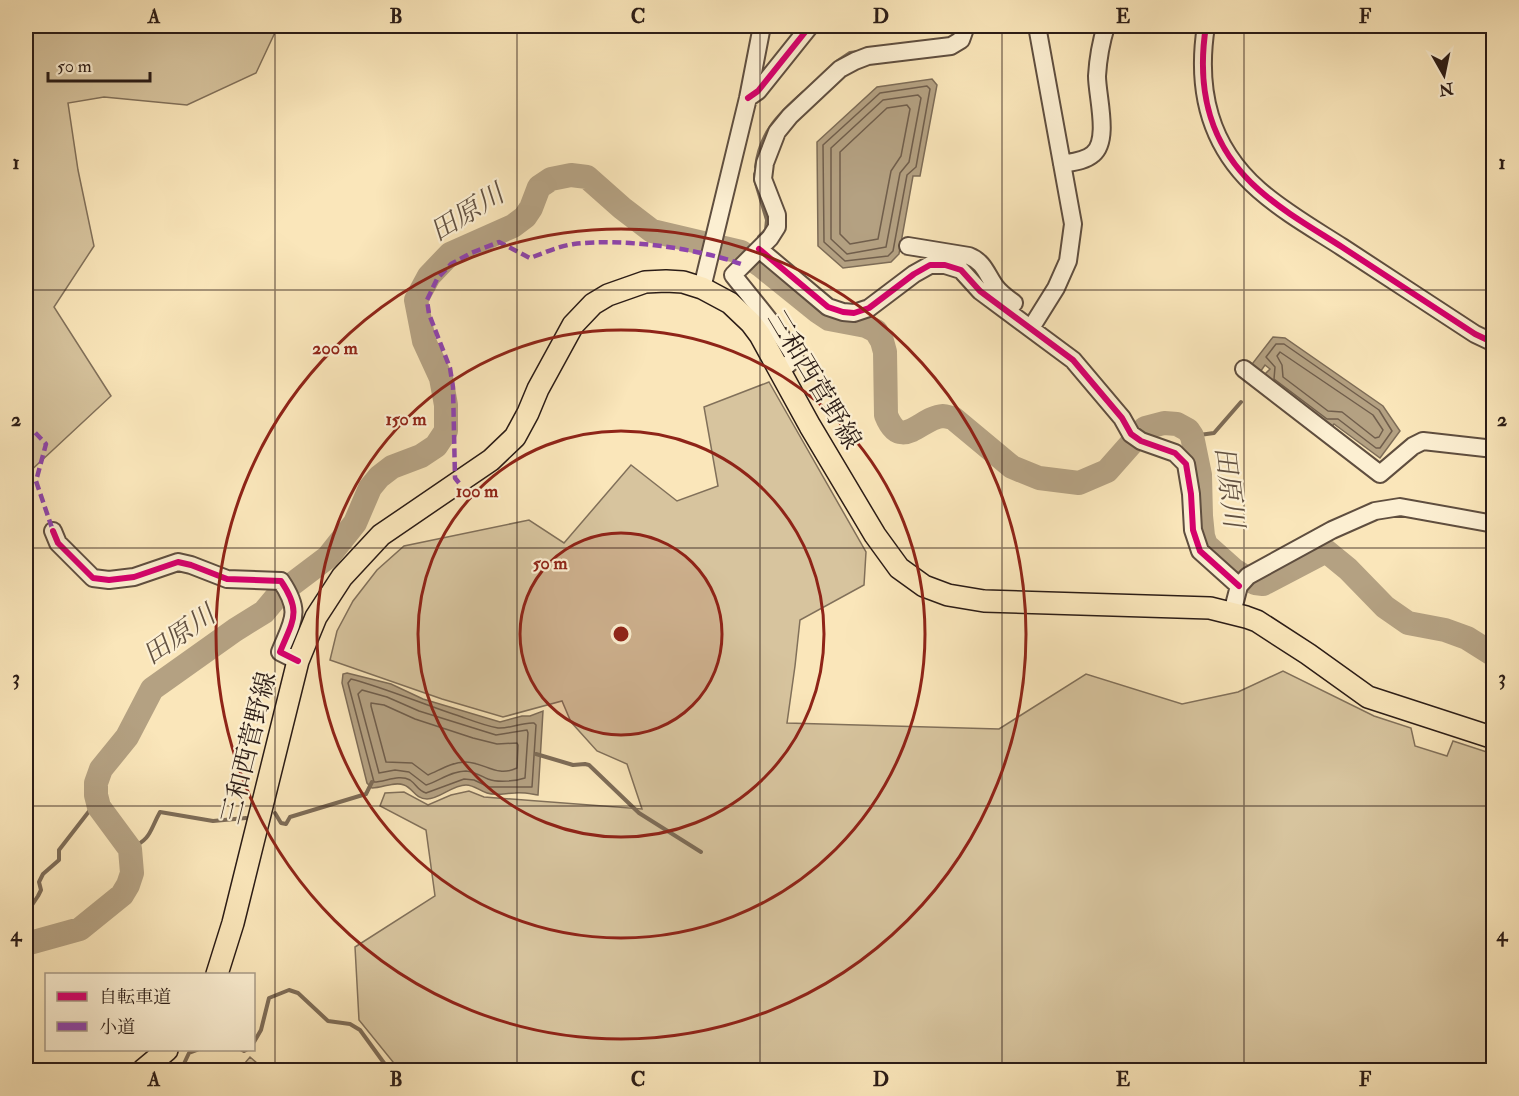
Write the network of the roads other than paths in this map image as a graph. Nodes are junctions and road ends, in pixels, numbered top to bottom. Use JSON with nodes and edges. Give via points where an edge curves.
{"nodes":[{"id":1,"x":762,"y":26,"type":"edge"},
{"id":2,"x":810,"y":26,"type":"edge"},
{"id":3,"x":966,"y":26,"type":"edge"},
{"id":4,"x":1037,"y":26,"type":"edge"},
{"id":5,"x":1106,"y":26,"type":"edge"},
{"id":6,"x":1206,"y":26,"type":"edge"},
{"id":7,"x":748,"y":98,"type":"junction"},
{"id":8,"x":1062,"y":164,"type":"junction"},
{"id":9,"x":908,"y":246,"type":"dead end"},
{"id":10,"x":754,"y":254,"type":"junction"},
{"id":11,"x":702,"y":288,"type":"junction"},
{"id":12,"x":1034,"y":323,"type":"junction"},
{"id":13,"x":1494,"y":343,"type":"edge"},
{"id":14,"x":1244,"y":369,"type":"dead end"},
{"id":15,"x":781,"y":371,"type":"junction"},
{"id":16,"x":1494,"y":449,"type":"edge"},
{"id":17,"x":1494,"y":524,"type":"edge"},
{"id":18,"x":54,"y":531,"type":"dead end"},
{"id":19,"x":1243,"y":581,"type":"junction"},
{"id":20,"x":1232,"y":613,"type":"junction"},
{"id":21,"x":298,"y":661,"type":"junction"},
{"id":22,"x":1494,"y":738,"type":"edge"},
{"id":23,"x":218,"y":973,"type":"edge"},
{"id":24,"x":166,"y":1051,"type":"edge"},
{"id":25,"x":143,"y":1071,"type":"edge"}],
"edges":[{"from":1,"to":7,"type":"street"},
{"from":2,"to":7,"type":"street","via":[[758,91]]},
{"from":3,"to":10,"type":"street","via":[[961,40],[951,46],[868,56],[840,69],[790,116],[777,132],[763,179],[777,215],[777,227]]},
{"from":4,"to":8,"type":"street"},
{"from":5,"to":8,"type":"street","via":[[1098,59],[1100,143],[1095,153],[1085,159]]},
{"from":6,"to":13,"type":"street","via":[[1202,64],[1206,105],[1219,141],[1244,176],[1277,205]]},
{"from":7,"to":11,"type":"street"},
{"from":8,"to":12,"type":"street","via":[[1073,224],[1068,261]]},
{"from":9,"to":12,"type":"street","via":[[978,259],[1001,294]]},
{"from":10,"to":12,"type":"street","via":[[828,307],[854,313],[869,308],[914,274],[930,266],[945,265],[961,270],[980,291]]},
{"from":10,"to":15,"type":"street","via":[[733,276],[769,318],[795,358]]},
{"from":11,"to":15,"type":"main road","name":"三和西菅野線","via":[[730,303],[751,323]]},
{"from":11,"to":21,"type":"main road","name":"三和西菅野線","via":[[683,282],[645,282],[593,304],[573,325],[515,437],[491,460],[381,535],[361,555],[316,617]]},
{"from":12,"to":19,"type":"street","via":[[1078,366],[1136,437],[1175,453],[1186,464],[1196,544]]},
{"from":14,"to":16,"type":"street","via":[[1380,474],[1423,441]]},
{"from":15,"to":20,"type":"main road","name":"三和西菅野線","via":[[875,535],[899,568],[924,586],[984,601],[1210,608]]},
{"from":17,"to":19,"type":"street","via":[[1400,507],[1376,511],[1332,530]]},
{"from":18,"to":21,"type":"street","via":[[58,543],[93,578],[134,577],[178,562],[227,579],[281,581],[291,596],[295,616],[280,652]]},
{"from":19,"to":20,"type":"street"},
{"from":20,"to":22,"type":"main road","name":"三和西菅野線","via":[[1257,621],[1368,697]]},
{"from":21,"to":23,"type":"main road","name":"三和西菅野線"},
{"from":24,"to":25,"type":"main road"}]}
